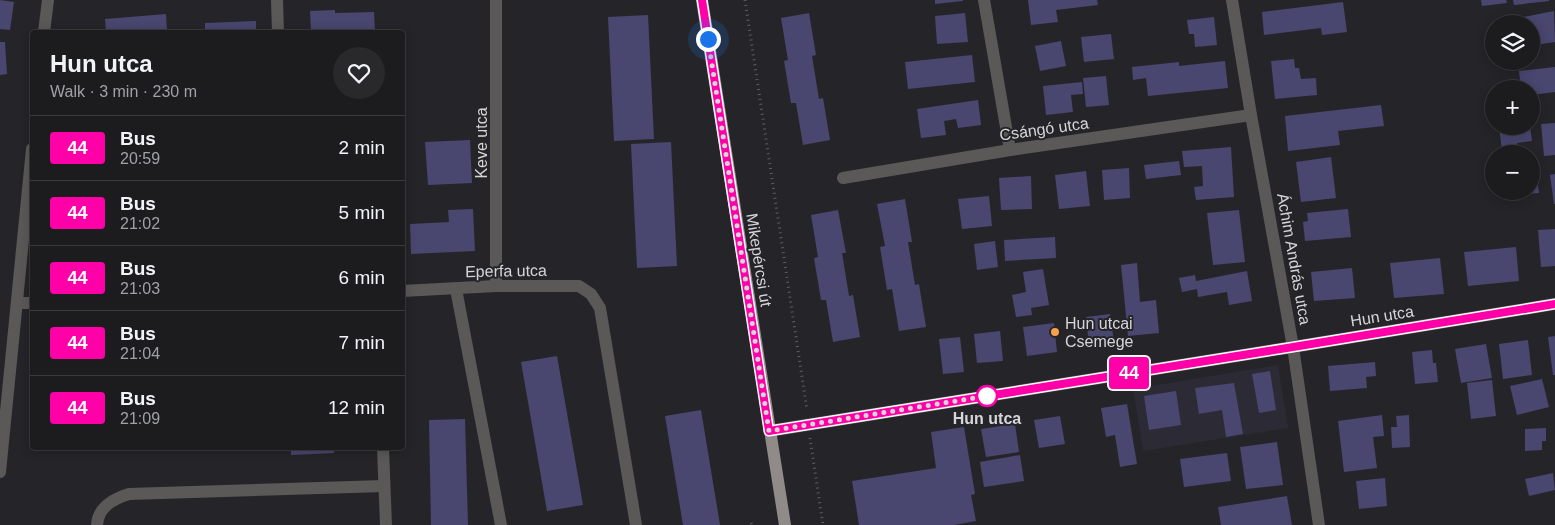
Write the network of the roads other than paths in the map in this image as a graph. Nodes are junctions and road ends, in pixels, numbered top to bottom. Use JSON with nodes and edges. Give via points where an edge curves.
{"nodes":[{"id":1,"x":48,"y":0,"type":"edge"},
{"id":2,"x":277,"y":0,"type":"edge"},
{"id":3,"x":496,"y":0,"type":"edge"},
{"id":4,"x":702,"y":0,"type":"edge"},
{"id":5,"x":984,"y":0,"type":"edge"},
{"id":6,"x":1232,"y":0,"type":"edge"},
{"id":7,"x":44,"y":30,"type":"edge"},
{"id":8,"x":278,"y":30,"type":"edge"},
{"id":9,"x":1251,"y":115,"type":"junction"},
{"id":10,"x":1010,"y":150,"type":"junction"},
{"id":11,"x":30,"y":170,"type":"edge"},
{"id":12,"x":843,"y":178,"type":"dead end"},
{"id":13,"x":496,"y":286,"type":"junction"},
{"id":14,"x":456,"y":289,"type":"junction"},
{"id":15,"x":405,"y":292,"type":"edge"},
{"id":16,"x":17,"y":303,"type":"junction"},
{"id":17,"x":30,"y":303,"type":"edge"},
{"id":18,"x":1555,"y":304,"type":"edge"},
{"id":19,"x":1293,"y":347,"type":"junction"},
{"id":20,"x":769,"y":431,"type":"junction"},
{"id":21,"x":382,"y":450,"type":"edge"},
{"id":22,"x":0,"y":472,"type":"edge"},
{"id":23,"x":384,"y":486,"type":"junction"},
{"id":24,"x":97,"y":525,"type":"edge"},
{"id":25,"x":386,"y":525,"type":"edge"},
{"id":26,"x":501,"y":525,"type":"edge"},
{"id":27,"x":636,"y":525,"type":"edge"},
{"id":28,"x":785,"y":525,"type":"edge"},
{"id":29,"x":1318,"y":525,"type":"edge"}],
"edges":[{"from":1,"to":7,"type":"street"},
{"from":2,"to":8,"type":"street"},
{"from":3,"to":13,"type":"street","name":"Keve utca"},
{"from":4,"to":20,"type":"main road","name":"Mikepércsi út"},
{"from":5,"to":10,"type":"street"},
{"from":6,"to":9,"type":"street","name":"Áchim András utca"},
{"from":9,"to":10,"type":"street","name":"Csángó utca"},
{"from":9,"to":19,"type":"street","name":"Áchim András utca"},
{"from":10,"to":12,"type":"street","name":"Csángó utca"},
{"from":11,"to":16,"type":"street"},
{"from":13,"to":14,"type":"street","name":"Eperfa utca"},
{"from":13,"to":27,"type":"street","name":"Eperfa utca","via":[[579,286],[591,294],[600,308]]},
{"from":14,"to":15,"type":"street","name":"Eperfa utca"},
{"from":14,"to":26,"type":"street"},
{"from":16,"to":17,"type":"street"},
{"from":16,"to":22,"type":"street"},
{"from":18,"to":19,"type":"street","name":"Hun utca"},
{"from":19,"to":20,"type":"street","name":"Hun utca"},
{"from":19,"to":29,"type":"street","name":"Áchim András utca"},
{"from":20,"to":28,"type":"main road","name":"Mikepércsi út"},
{"from":21,"to":23,"type":"street"},
{"from":23,"to":24,"type":"street","via":[[129,494],[104,507]]},
{"from":23,"to":25,"type":"street"}]}
